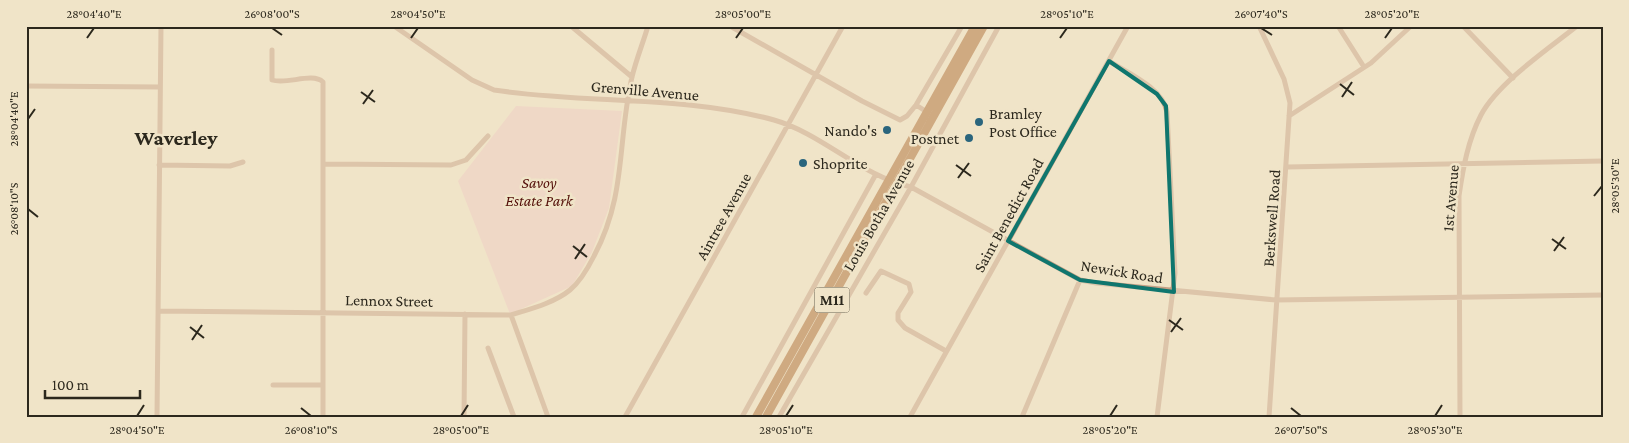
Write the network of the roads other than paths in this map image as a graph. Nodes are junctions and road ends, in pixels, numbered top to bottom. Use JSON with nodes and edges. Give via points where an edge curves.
{"nodes":[{"id":1,"x":161,"y":26,"type":"edge"},
{"id":2,"x":394,"y":26,"type":"edge"},
{"id":3,"x":571,"y":26,"type":"edge"},
{"id":4,"x":648,"y":26,"type":"edge"},
{"id":5,"x":730,"y":26,"type":"edge"},
{"id":6,"x":843,"y":26,"type":"edge"},
{"id":7,"x":962,"y":26,"type":"edge"},
{"id":8,"x":976,"y":26,"type":"edge"},
{"id":9,"x":984,"y":26,"type":"edge"},
{"id":10,"x":999,"y":26,"type":"edge"},
{"id":11,"x":1128,"y":26,"type":"edge"},
{"id":12,"x":1258,"y":26,"type":"edge"},
{"id":13,"x":1338,"y":26,"type":"edge"},
{"id":14,"x":1411,"y":26,"type":"edge"},
{"id":15,"x":1463,"y":26,"type":"edge"},
{"id":16,"x":1577,"y":26,"type":"edge"},
{"id":17,"x":272,"y":50,"type":"dead end"},
{"id":18,"x":949,"y":50,"type":"junction"},
{"id":19,"x":959,"y":56,"type":"junction"},
{"id":20,"x":1109,"y":60,"type":"junction"},
{"id":21,"x":1364,"y":67,"type":"junction"},
{"id":22,"x":961,"y":68,"type":"junction"},
{"id":23,"x":972,"y":74,"type":"junction"},
{"id":24,"x":817,"y":75,"type":"junction"},
{"id":25,"x":632,"y":77,"type":"junction"},
{"id":26,"x":1513,"y":78,"type":"junction"},
{"id":27,"x":26,"y":86,"type":"edge"},
{"id":28,"x":160,"y":87,"type":"junction"},
{"id":29,"x":628,"y":100,"type":"junction"},
{"id":30,"x":916,"y":105,"type":"junction"},
{"id":31,"x":927,"y":112,"type":"junction"},
{"id":32,"x":1290,"y":116,"type":"junction"},
{"id":33,"x":788,"y":125,"type":"junction"},
{"id":34,"x":488,"y":136,"type":"dead end"},
{"id":35,"x":1603,"y":161,"type":"edge"},
{"id":36,"x":244,"y":162,"type":"dead end"},
{"id":37,"x":325,"y":164,"type":"junction"},
{"id":38,"x":1463,"y":164,"type":"junction"},
{"id":39,"x":160,"y":165,"type":"junction"},
{"id":40,"x":1287,"y":166,"type":"junction"},
{"id":41,"x":876,"y":174,"type":"junction"},
{"id":42,"x":888,"y":180,"type":"junction"},
{"id":43,"x":897,"y":184,"type":"junction"},
{"id":44,"x":911,"y":186,"type":"junction"},
{"id":45,"x":1008,"y":240,"type":"junction"},
{"id":46,"x":1080,"y":280,"type":"junction"},
{"id":47,"x":1174,"y":292,"type":"junction"},
{"id":48,"x":866,"y":293,"type":"dead end"},
{"id":49,"x":1603,"y":295,"type":"edge"},
{"id":50,"x":1458,"y":297,"type":"junction"},
{"id":51,"x":1276,"y":300,"type":"junction"},
{"id":52,"x":158,"y":311,"type":"junction"},
{"id":53,"x":324,"y":312,"type":"junction"},
{"id":54,"x":465,"y":314,"type":"junction"},
{"id":55,"x":511,"y":315,"type":"junction"},
{"id":56,"x":488,"y":348,"type":"dead end"},
{"id":57,"x":946,"y":351,"type":"junction"},
{"id":58,"x":274,"y":385,"type":"dead end"},
{"id":59,"x":323,"y":385,"type":"junction"},
{"id":60,"x":156,"y":417,"type":"edge"},
{"id":61,"x":323,"y":417,"type":"edge"},
{"id":62,"x":464,"y":417,"type":"edge"},
{"id":63,"x":514,"y":417,"type":"edge"},
{"id":64,"x":548,"y":417,"type":"edge"},
{"id":65,"x":625,"y":417,"type":"edge"},
{"id":66,"x":742,"y":417,"type":"edge"},
{"id":67,"x":756,"y":417,"type":"edge"},
{"id":68,"x":766,"y":417,"type":"edge"},
{"id":69,"x":779,"y":417,"type":"edge"},
{"id":70,"x":910,"y":417,"type":"edge"},
{"id":71,"x":1022,"y":417,"type":"edge"},
{"id":72,"x":1157,"y":417,"type":"edge"},
{"id":73,"x":1269,"y":417,"type":"edge"},
{"id":74,"x":1460,"y":417,"type":"edge"}],
"edges":[{"from":1,"to":28,"type":"street"},
{"from":2,"to":29,"type":"street","name":"Grenville Avenue","via":[[466,76],[494,90]]},
{"from":3,"to":25,"type":"street"},
{"from":4,"to":25,"type":"street","name":"Lennox Street"},
{"from":5,"to":24,"type":"street"},
{"from":6,"to":24,"type":"street","name":"Aintree Avenue"},
{"from":7,"to":18,"type":"street"},
{"from":8,"to":19,"type":"main road","name":"Louis Botha Avenue","number":"M11"},
{"from":9,"to":22,"type":"main road","name":"Louis Botha Avenue","number":"M11"},
{"from":10,"to":23,"type":"street","name":"Louis Botha Avenue"},
{"from":11,"to":20,"type":"street","name":"Saint Benedict Road"},
{"from":12,"to":32,"type":"street","name":"Berkswell Road","via":[[1284,79]]},
{"from":13,"to":21,"type":"street"},
{"from":14,"to":21,"type":"street"},
{"from":15,"to":26,"type":"street"},
{"from":16,"to":26,"type":"street","name":"1st Avenue"},
{"from":17,"to":37,"type":"street","via":[[272,80],[316,79],[323,82]]},
{"from":18,"to":19,"type":"street"},
{"from":18,"to":30,"type":"street"},
{"from":19,"to":31,"type":"main road","name":"Louis Botha Avenue","number":"M11"},
{"from":20,"to":45,"type":"street","name":"Saint Benedict Road"},
{"from":20,"to":47,"type":"street","via":[[1157,94],[1166,106]]},
{"from":21,"to":32,"type":"street"},
{"from":22,"to":23,"type":"street"},
{"from":22,"to":43,"type":"main road","name":"Louis Botha Avenue","number":"M11"},
{"from":23,"to":44,"type":"street","name":"Louis Botha Avenue"},
{"from":24,"to":30,"type":"street","via":[[898,119],[904,119]]},
{"from":24,"to":33,"type":"street","name":"Aintree Avenue"},
{"from":25,"to":29,"type":"street","name":"Lennox Street"},
{"from":26,"to":38,"type":"street","name":"1st Avenue","via":[[1481,114]]},
{"from":27,"to":28,"type":"street"},
{"from":28,"to":39,"type":"street"},
{"from":29,"to":33,"type":"street","name":"Grenville Avenue","via":[[731,111]]},
{"from":29,"to":55,"type":"street","name":"Lennox Street","via":[[614,209],[588,267],[566,293]]},
{"from":30,"to":31,"type":"street"},
{"from":31,"to":42,"type":"main road","name":"Louis Botha Avenue","number":"M11"},
{"from":32,"to":40,"type":"street","name":"Berkswell Road"},
{"from":33,"to":41,"type":"street","name":"Grenville Avenue"},
{"from":33,"to":65,"type":"street","name":"Aintree Avenue"},
{"from":34,"to":37,"type":"street","via":[[466,160],[451,165]]},
{"from":35,"to":38,"type":"street"},
{"from":36,"to":39,"type":"street","via":[[230,166]]},
{"from":37,"to":53,"type":"street"},
{"from":38,"to":40,"type":"street"},
{"from":38,"to":50,"type":"street","name":"1st Avenue","via":[[1459,196]]},
{"from":39,"to":52,"type":"street"},
{"from":40,"to":51,"type":"street","name":"Berkswell Road"},
{"from":41,"to":42,"type":"street","name":"Grenville Avenue"},
{"from":41,"to":66,"type":"street","name":"Louis Botha Avenue"},
{"from":42,"to":43,"type":"street","name":"Grenville Avenue"},
{"from":42,"to":67,"type":"main road","name":"Louis Botha Avenue","number":"M11"},
{"from":43,"to":44,"type":"street","name":"Newick Road"},
{"from":43,"to":68,"type":"main road","name":"Louis Botha Avenue","number":"M11"},
{"from":44,"to":45,"type":"street","name":"Newick Road"},
{"from":44,"to":69,"type":"street","name":"Louis Botha Avenue"},
{"from":45,"to":46,"type":"street","name":"Newick Road"},
{"from":45,"to":57,"type":"street","name":"Saint Benedict Road"},
{"from":46,"to":47,"type":"street","name":"Newick Road"},
{"from":46,"to":71,"type":"street"},
{"from":47,"to":51,"type":"street","name":"Newick Road"},
{"from":47,"to":72,"type":"street"},
{"from":48,"to":57,"type":"street","via":[[881,271],[909,284],[911,292],[898,313],[898,320],[905,328]]},
{"from":49,"to":50,"type":"street","name":"Newick Road"},
{"from":50,"to":51,"type":"street","name":"Newick Road"},
{"from":50,"to":74,"type":"street","name":"1st Avenue"},
{"from":51,"to":73,"type":"street","name":"Berkswell Road"},
{"from":52,"to":53,"type":"street","name":"Lennox Street"},
{"from":52,"to":60,"type":"street"},
{"from":53,"to":54,"type":"street","name":"Lennox Street"},
{"from":53,"to":59,"type":"street"},
{"from":54,"to":55,"type":"street","name":"Lennox Street"},
{"from":54,"to":62,"type":"street"},
{"from":55,"to":64,"type":"street"},
{"from":56,"to":63,"type":"street"},
{"from":57,"to":70,"type":"street","name":"Saint Benedict Road"},
{"from":58,"to":59,"type":"street"},
{"from":59,"to":61,"type":"street"}]}
